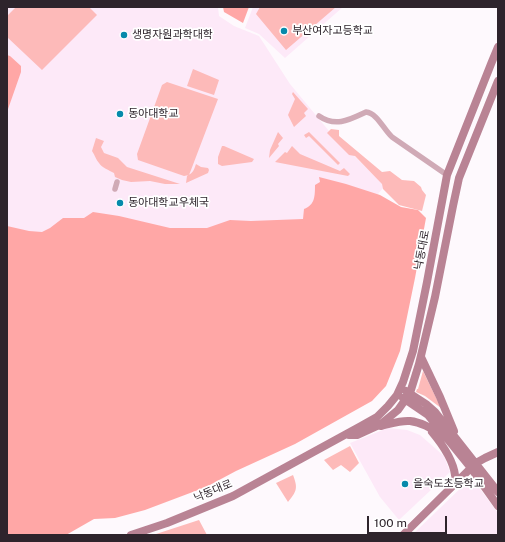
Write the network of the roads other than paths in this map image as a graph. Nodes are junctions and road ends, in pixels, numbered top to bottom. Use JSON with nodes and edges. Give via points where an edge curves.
{"nodes":[{"id":1,"x":498,"y":47,"type":"edge"},
{"id":2,"x":498,"y":81,"type":"edge"},
{"id":3,"x":320,"y":116,"type":"dead end"},
{"id":4,"x":447,"y":175,"type":"junction"},
{"id":5,"x":459,"y":178,"type":"junction"},
{"id":6,"x":117,"y":182,"type":"dead end"},
{"id":7,"x":115,"y":189,"type":"dead end"},
{"id":8,"x":421,"y":357,"type":"junction"},
{"id":9,"x":398,"y":391,"type":"junction"},
{"id":10,"x":408,"y":397,"type":"junction"},
{"id":11,"x":426,"y":426,"type":"junction"},
{"id":12,"x":374,"y":427,"type":"junction"},
{"id":13,"x":342,"y":436,"type":"junction"},
{"id":14,"x":455,"y":442,"type":"junction"},
{"id":15,"x":498,"y":452,"type":"edge"},
{"id":16,"x":473,"y":466,"type":"junction"},
{"id":17,"x":454,"y":485,"type":"junction"},
{"id":18,"x":498,"y":492,"type":"edge"},
{"id":19,"x":498,"y":506,"type":"edge"},
{"id":20,"x":131,"y":535,"type":"edge"},
{"id":21,"x":403,"y":535,"type":"edge"}],
"edges":[{"from":1,"to":4,"type":"street","name":"낙동대로"},
{"from":2,"to":5,"type":"street","name":"낙동대로"},
{"from":3,"to":4,"type":"street","via":[[330,121],[341,122],[370,112],[392,137]]},
{"from":4,"to":5,"type":"street"},
{"from":4,"to":9,"type":"street","name":"낙동대로","via":[[413,351]]},
{"from":5,"to":8,"type":"street","name":"낙동대로"},
{"from":6,"to":7,"type":"street"},
{"from":8,"to":10,"type":"street","name":"낙동대로"},
{"from":8,"to":14,"type":"street","via":[[440,397]]},
{"from":9,"to":10,"type":"street"},
{"from":9,"to":13,"type":"street","name":"낙동대로","via":[[377,416]]},
{"from":10,"to":12,"type":"street","name":"낙동대로","via":[[398,410]]},
{"from":10,"to":14,"type":"street","via":[[426,404],[435,412]]},
{"from":11,"to":12,"type":"street","via":[[403,421]]},
{"from":11,"to":14,"type":"street"},
{"from":11,"to":17,"type":"street","via":[[442,444],[451,461],[456,476]]},
{"from":12,"to":13,"type":"street","name":"낙동대로","via":[[357,435]]},
{"from":13,"to":20,"type":"street","name":"낙동대로","via":[[232,496]]},
{"from":14,"to":16,"type":"street"},
{"from":15,"to":16,"type":"street"},
{"from":16,"to":17,"type":"street"},
{"from":16,"to":18,"type":"street"},
{"from":16,"to":19,"type":"street"},
{"from":17,"to":21,"type":"street"}]}
